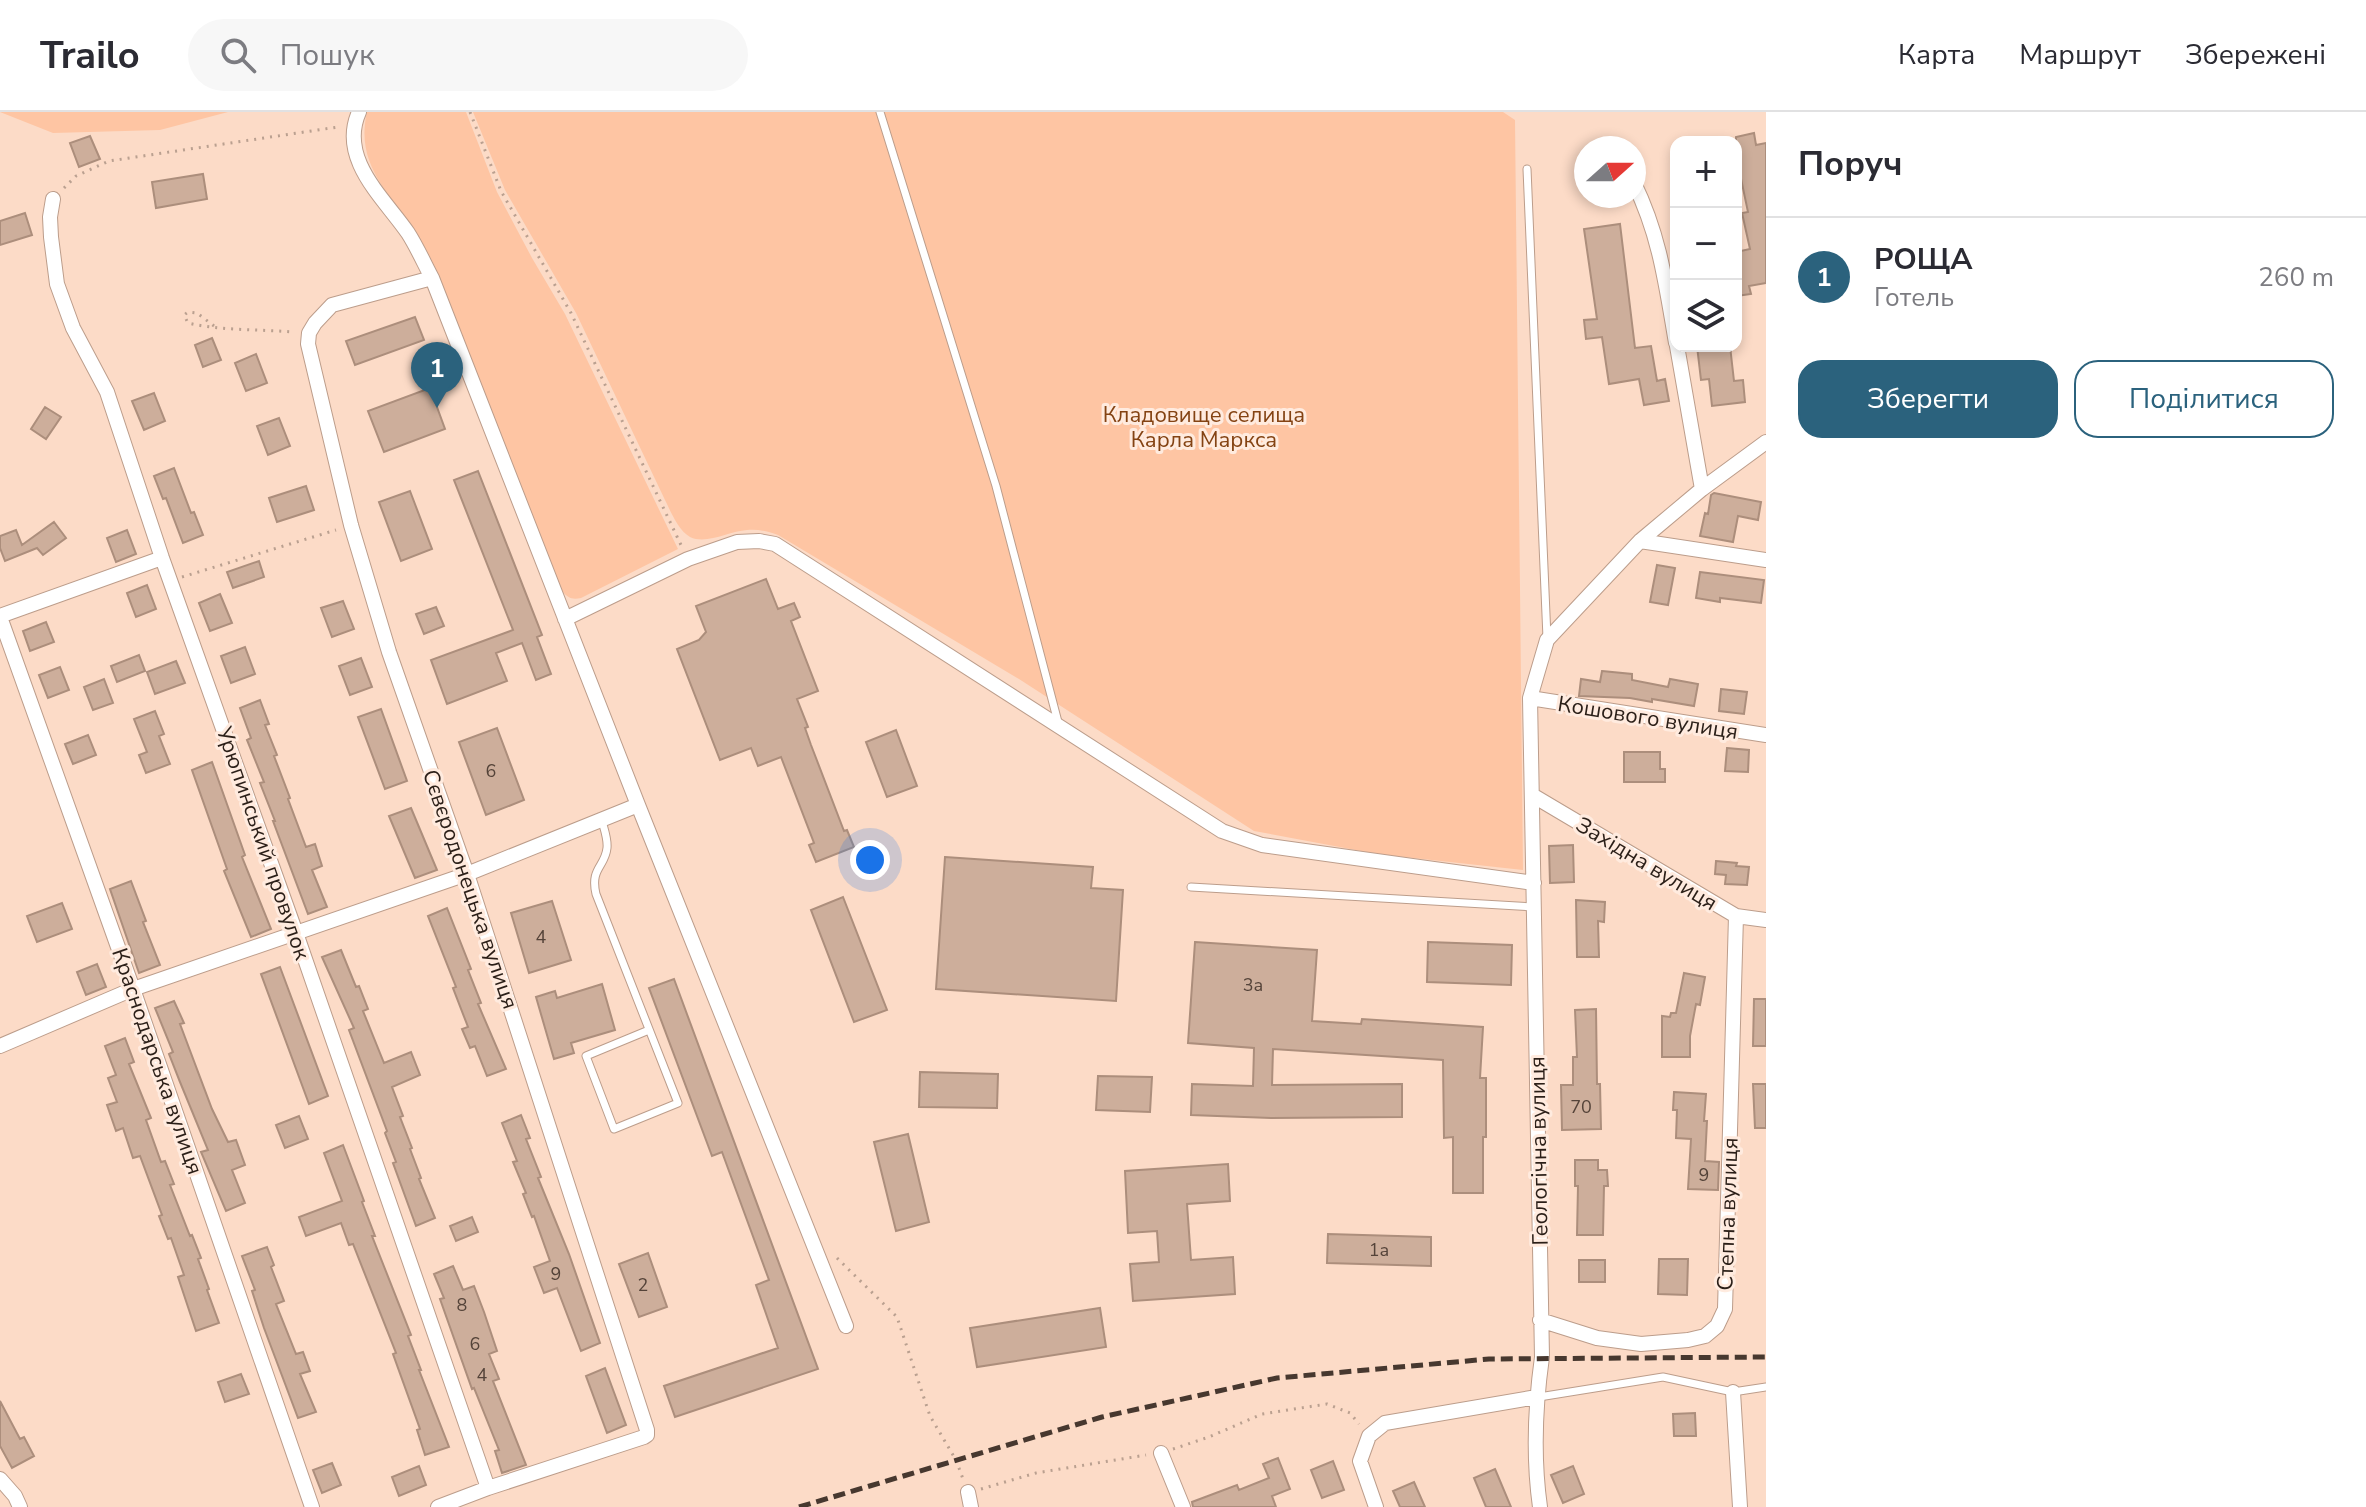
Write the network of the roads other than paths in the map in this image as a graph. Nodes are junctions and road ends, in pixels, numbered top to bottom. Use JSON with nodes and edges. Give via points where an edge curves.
{"nodes":[{"id":1,"x":880,"y":112,"type":"edge"},
{"id":2,"x":356,"y":118,"type":"edge"},
{"id":3,"x":1527,"y":169,"type":"dead end"},
{"id":4,"x":53,"y":199,"type":"road end"},
{"id":5,"x":1646,"y":207,"type":"edge"},
{"id":6,"x":432,"y":278,"type":"junction"},
{"id":7,"x":1670,"y":309,"type":"edge"},
{"id":8,"x":1677,"y":352,"type":"edge"},
{"id":9,"x":1766,"y":442,"type":"edge"},
{"id":10,"x":1702,"y":489,"type":"junction"},
{"id":11,"x":1640,"y":541,"type":"junction"},
{"id":12,"x":162,"y":558,"type":"junction"},
{"id":13,"x":1766,"y":560,"type":"edge"},
{"id":14,"x":0,"y":616,"type":"edge"},
{"id":15,"x":565,"y":619,"type":"junction"},
{"id":16,"x":1547,"y":640,"type":"junction"},
{"id":17,"x":1530,"y":698,"type":"junction"},
{"id":18,"x":1059,"y":724,"type":"junction"},
{"id":19,"x":1766,"y":735,"type":"edge"},
{"id":20,"x":1532,"y":795,"type":"junction"},
{"id":21,"x":638,"y":805,"type":"junction"},
{"id":22,"x":602,"y":821,"type":"junction"},
{"id":23,"x":467,"y":874,"type":"junction"},
{"id":24,"x":1534,"y":883,"type":"junction"},
{"id":25,"x":1191,"y":887,"type":"dead end"},
{"id":26,"x":1534,"y":907,"type":"junction"},
{"id":27,"x":1736,"y":916,"type":"junction"},
{"id":28,"x":1766,"y":920,"type":"edge"},
{"id":29,"x":296,"y":933,"type":"junction"},
{"id":30,"x":133,"y":989,"type":"junction"},
{"id":31,"x":649,"y":1030,"type":"junction"},
{"id":32,"x":0,"y":1046,"type":"edge"},
{"id":33,"x":1540,"y":1320,"type":"junction"},
{"id":34,"x":846,"y":1326,"type":"dead end"},
{"id":35,"x":1766,"y":1387,"type":"edge"},
{"id":36,"x":1733,"y":1392,"type":"junction"},
{"id":37,"x":1537,"y":1397,"type":"junction"},
{"id":38,"x":1161,"y":1453,"type":"dead end"},
{"id":39,"x":0,"y":1479,"type":"edge"},
{"id":40,"x":488,"y":1488,"type":"junction"},
{"id":41,"x":20,"y":1507,"type":"edge"},
{"id":42,"x":312,"y":1507,"type":"edge"},
{"id":43,"x":438,"y":1507,"type":"edge"},
{"id":44,"x":1183,"y":1507,"type":"edge"},
{"id":45,"x":1376,"y":1507,"type":"edge"},
{"id":46,"x":1540,"y":1507,"type":"edge"},
{"id":47,"x":1740,"y":1507,"type":"edge"}],
"edges":[{"from":1,"to":18,"type":"lane","via":[[996,486]]},
{"from":2,"to":6,"type":"street","via":[[360,166]]},
{"from":3,"to":16,"type":"lane"},
{"from":4,"to":12,"type":"street","name":"Урюпинський провулок","via":[[57,284],[107,392]]},
{"from":5,"to":7,"type":"street"},
{"from":6,"to":15,"type":"street"},
{"from":6,"to":23,"type":"street","name":"Сєвєродонецька вулиця","via":[[332,305],[308,338],[351,525]]},
{"from":8,"to":10,"type":"street"},
{"from":9,"to":10,"type":"street"},
{"from":10,"to":11,"type":"street"},
{"from":11,"to":13,"type":"street"},
{"from":11,"to":16,"type":"street"},
{"from":12,"to":14,"type":"street"},
{"from":12,"to":29,"type":"street","name":"Урюпинський провулок"},
{"from":14,"to":30,"type":"street","name":"Краснодарська вулиця"},
{"from":15,"to":18,"type":"street","via":[[688,559],[737,542],[775,544]]},
{"from":15,"to":21,"type":"street"},
{"from":16,"to":17,"type":"street","name":"Геологічна вулиця"},
{"from":17,"to":19,"type":"street","name":"Кошового вулиця"},
{"from":17,"to":20,"type":"street","name":"Геологічна вулиця"},
{"from":18,"to":24,"type":"street","via":[[1222,831],[1262,845]]},
{"from":20,"to":24,"type":"street","name":"Геологічна вулиця"},
{"from":20,"to":27,"type":"street","name":"Західна вулиця"},
{"from":21,"to":22,"type":"street"},
{"from":21,"to":34,"type":"street"},
{"from":22,"to":23,"type":"street"},
{"from":22,"to":31,"type":"lane","via":[[607,852],[593,882]]},
{"from":23,"to":29,"type":"street"},
{"from":23,"to":40,"type":"street","name":"Сєвєродонецька вулиця","via":[[647,1430],[644,1437]]},
{"from":24,"to":26,"type":"street","name":"Геологічна вулиця"},
{"from":25,"to":26,"type":"lane"},
{"from":26,"to":33,"type":"street","name":"Геологічна вулиця"},
{"from":27,"to":28,"type":"street","name":"Західна вулиця"},
{"from":27,"to":33,"type":"street","name":"Степна вулиця","via":[[1725,1309],[1717,1326],[1705,1336],[1641,1344],[1597,1338]]},
{"from":29,"to":30,"type":"street"},
{"from":29,"to":40,"type":"street","name":"Урюпинський провулок"},
{"from":30,"to":32,"type":"street"},
{"from":30,"to":42,"type":"street","name":"Краснодарська вулиця"},
{"from":31,"to":31,"type":"lane","via":[[678,1103],[614,1129],[586,1056]]},
{"from":33,"to":37,"type":"street","name":"Геологічна вулиця"},
{"from":35,"to":36,"type":"lane"},
{"from":36,"to":37,"type":"lane","via":[[1663,1377]]},
{"from":36,"to":47,"type":"street"},
{"from":37,"to":45,"type":"street","via":[[1385,1423],[1369,1436],[1360,1461]]},
{"from":37,"to":46,"type":"street","name":"Геологічна вулиця","via":[[1535,1472]]},
{"from":38,"to":44,"type":"street"},
{"from":39,"to":41,"type":"street"},
{"from":40,"to":43,"type":"street"}]}
